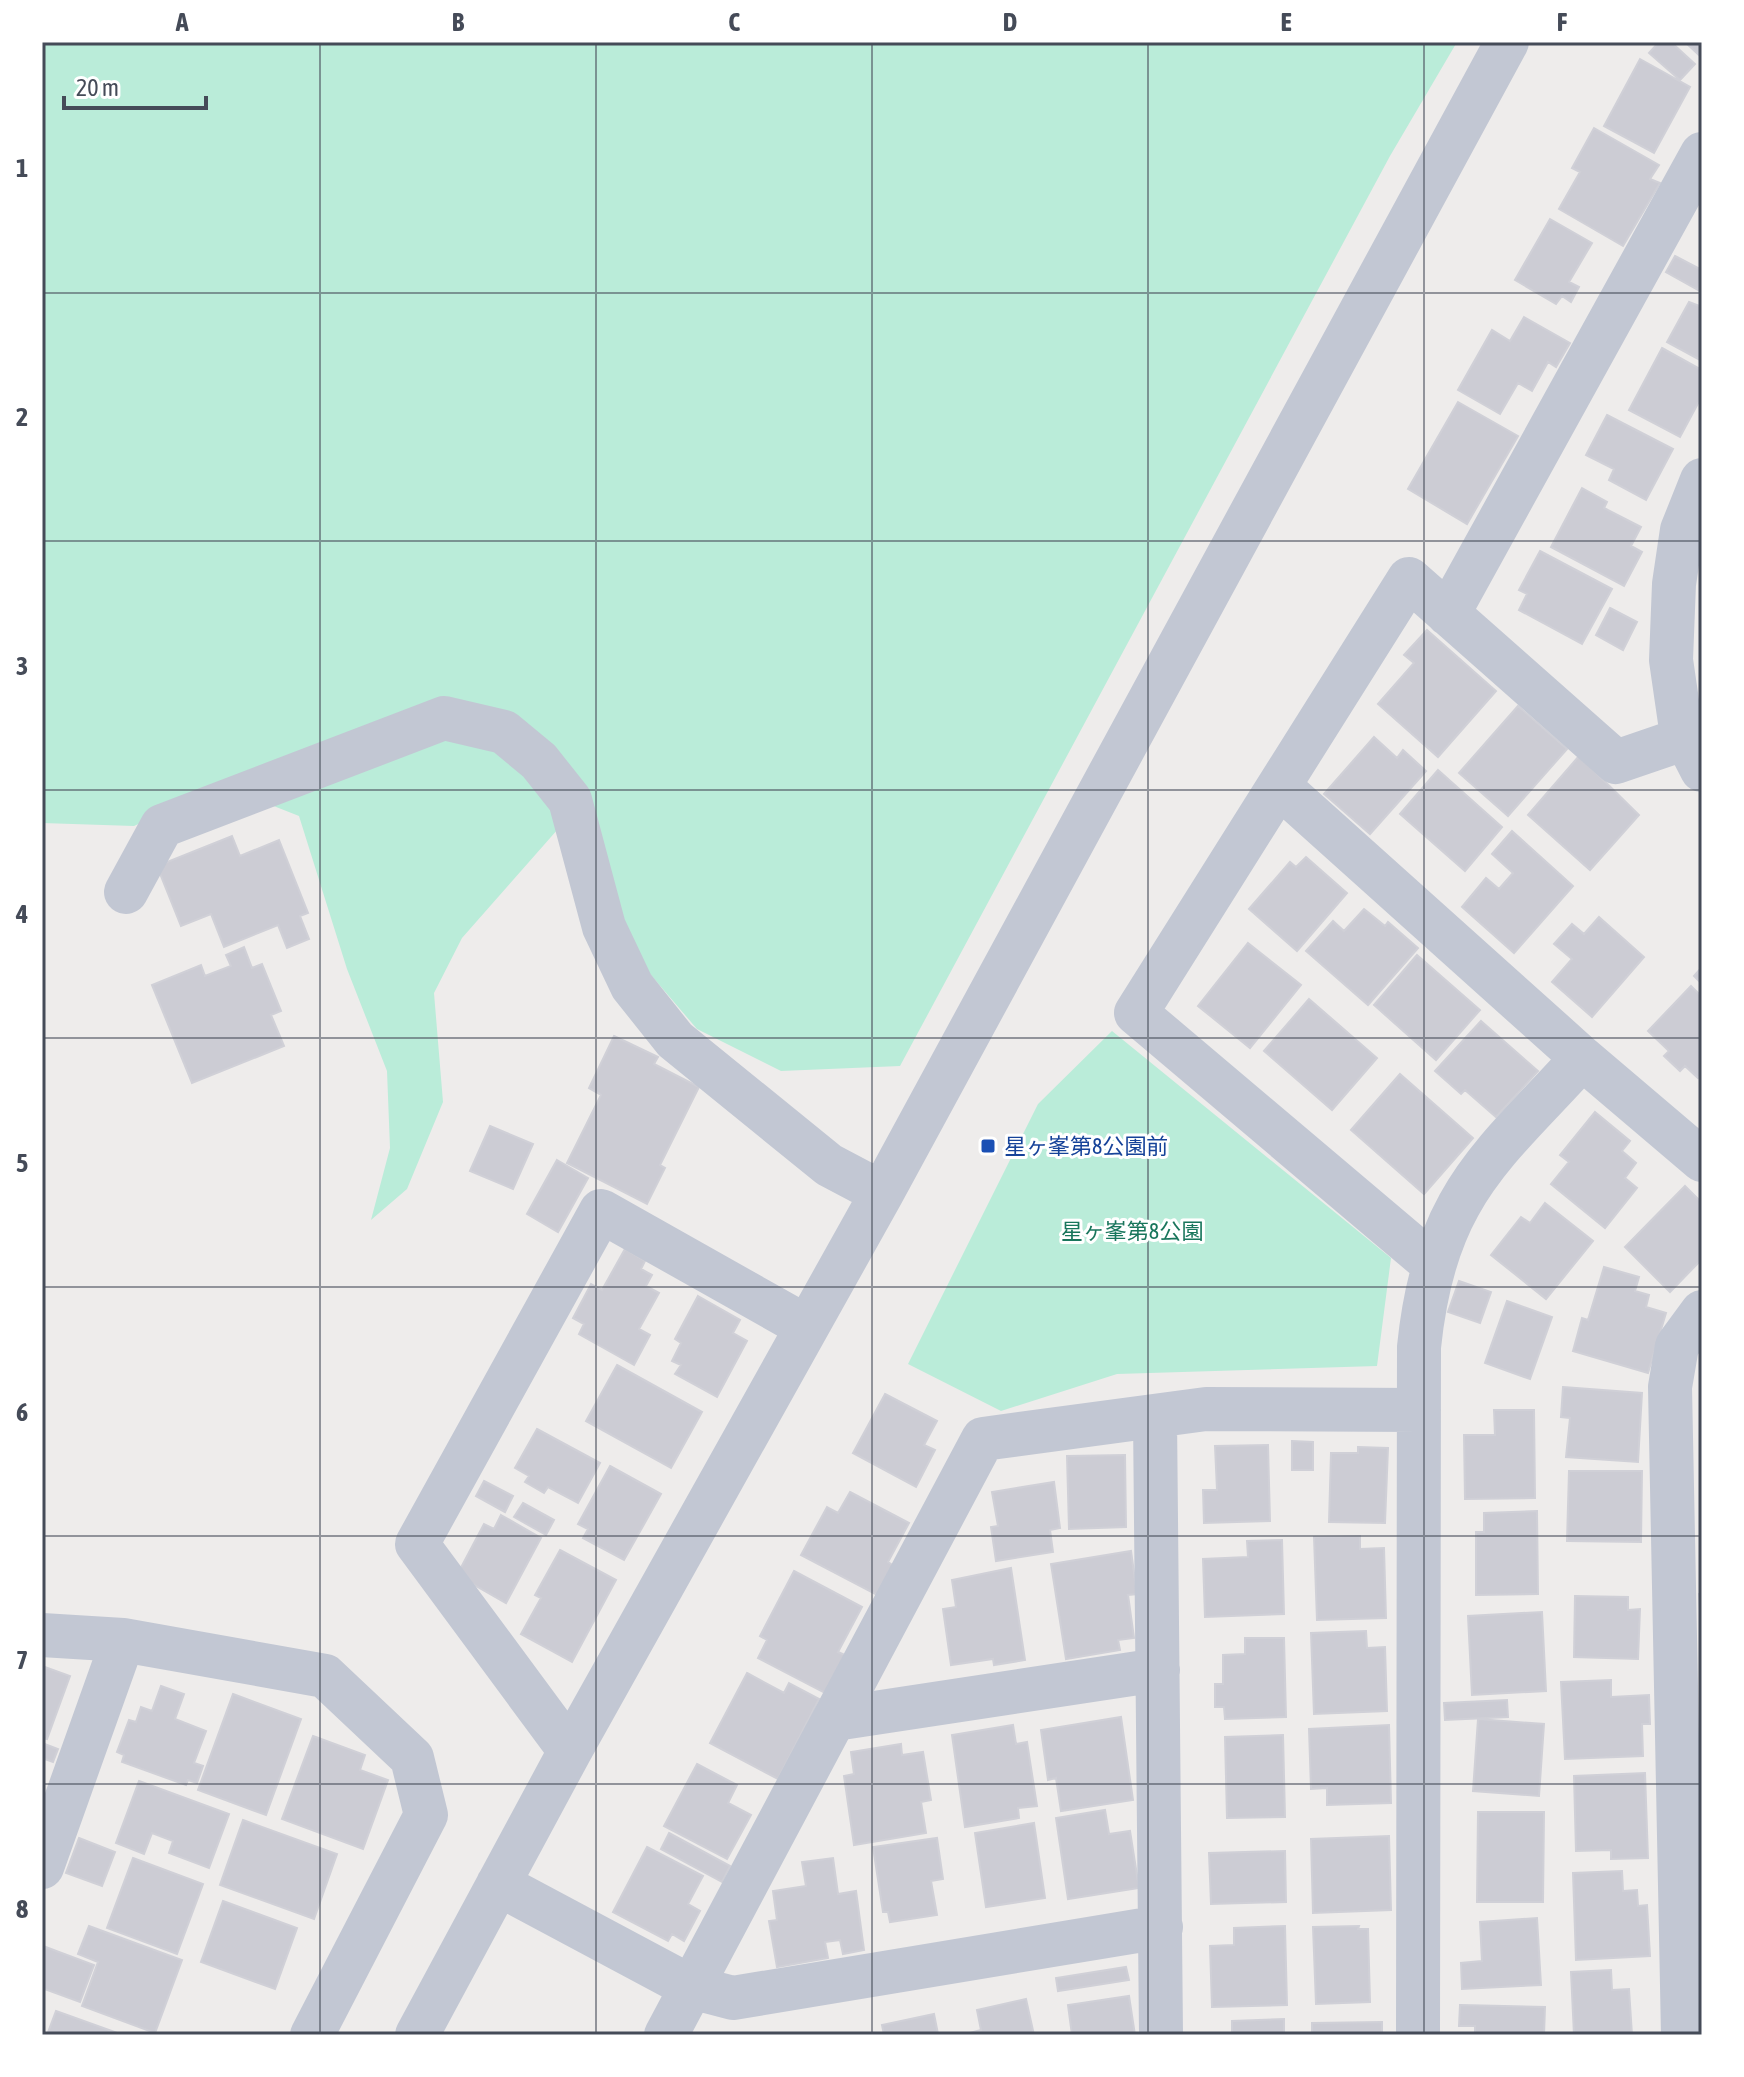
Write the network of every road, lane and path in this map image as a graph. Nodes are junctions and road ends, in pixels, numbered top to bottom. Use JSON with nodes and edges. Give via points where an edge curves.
{"nodes":[{"id":1,"x":1507,"y":42,"type":"edge"},
{"id":2,"x":1702,"y":154,"type":"edge"},
{"id":3,"x":1702,"y":480,"type":"edge"},
{"id":4,"x":1448,"y":614,"type":"junction"},
{"id":5,"x":1694,"y":754,"type":"edge"},
{"id":6,"x":1280,"y":787,"type":"junction"},
{"id":7,"x":126,"y":892,"type":"dead end"},
{"id":8,"x":1582,"y":1058,"type":"junction"},
{"id":9,"x":1702,"y":1160,"type":"edge"},
{"id":10,"x":882,"y":1193,"type":"junction"},
{"id":11,"x":1434,"y":1265,"type":"junction"},
{"id":12,"x":1702,"y":1312,"type":"edge"},
{"id":13,"x":807,"y":1327,"type":"junction"},
{"id":14,"x":1419,"y":1410,"type":"junction"},
{"id":15,"x":1155,"y":1417,"type":"junction"},
{"id":16,"x":42,"y":1635,"type":"edge"},
{"id":17,"x":123,"y":1640,"type":"junction"},
{"id":18,"x":1158,"y":1670,"type":"junction"},
{"id":19,"x":835,"y":1719,"type":"junction"},
{"id":20,"x":570,"y":1751,"type":"junction"},
{"id":21,"x":42,"y":1867,"type":"edge"},
{"id":22,"x":498,"y":1884,"type":"junction"},
{"id":23,"x":1161,"y":1927,"type":"junction"},
{"id":24,"x":691,"y":1987,"type":"junction"},
{"id":25,"x":312,"y":2035,"type":"edge"},
{"id":26,"x":417,"y":2035,"type":"edge"},
{"id":27,"x":666,"y":2035,"type":"edge"},
{"id":28,"x":1161,"y":2035,"type":"edge"},
{"id":29,"x":1418,"y":2035,"type":"edge"},
{"id":30,"x":1683,"y":2035,"type":"edge"}],
"edges":[{"from":1,"to":10,"type":"street"},
{"from":2,"to":4,"type":"street"},
{"from":3,"to":5,"type":"street","via":[[1682,530],[1671,660],[1681,729]]},
{"from":4,"to":5,"type":"street","via":[[1616,762]]},
{"from":4,"to":6,"type":"street","via":[[1409,579]]},
{"from":6,"to":8,"type":"street"},
{"from":6,"to":11,"type":"street","via":[[1136,1013]]},
{"from":7,"to":10,"type":"street","via":[[162,826],[444,718],[504,732],[539,761],[570,800],[604,927],[632,986],[675,1040],[829,1165]]},
{"from":8,"to":9,"type":"street"},
{"from":8,"to":11,"type":"street","via":[[1482,1170],[1458,1205]]},
{"from":10,"to":13,"type":"street"},
{"from":11,"to":14,"type":"street","via":[[1423,1304]]},
{"from":12,"to":30,"type":"street","via":[[1677,1346],[1670,1387]]},
{"from":13,"to":20,"type":"street"},
{"from":13,"to":20,"type":"street","via":[[601,1211],[417,1544]]},
{"from":14,"to":15,"type":"street","via":[[1206,1409]]},
{"from":14,"to":29,"type":"street"},
{"from":15,"to":18,"type":"street"},
{"from":15,"to":19,"type":"street","via":[[983,1439]]},
{"from":16,"to":17,"type":"street"},
{"from":17,"to":21,"type":"street"},
{"from":17,"to":25,"type":"street","via":[[325,1676],[412,1758],[426,1815]]},
{"from":18,"to":19,"type":"street"},
{"from":18,"to":23,"type":"street"},
{"from":19,"to":24,"type":"street"},
{"from":20,"to":22,"type":"street"},
{"from":22,"to":24,"type":"street"},
{"from":22,"to":26,"type":"street"},
{"from":23,"to":24,"type":"street","via":[[733,1998]]},
{"from":23,"to":28,"type":"street"},
{"from":24,"to":27,"type":"street"}]}
